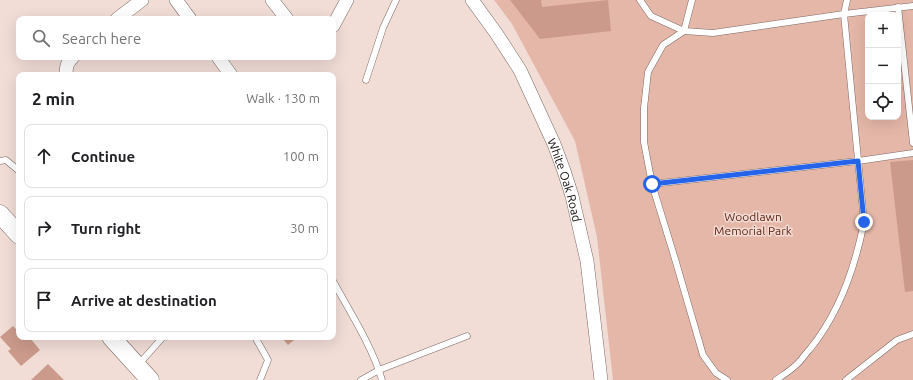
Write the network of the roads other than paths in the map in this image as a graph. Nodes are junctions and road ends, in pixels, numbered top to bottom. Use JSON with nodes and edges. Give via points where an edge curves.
{"nodes":[{"id":1,"x":142,"y":0,"type":"edge"},
{"id":2,"x":176,"y":0,"type":"edge"},
{"id":3,"x":272,"y":0,"type":"edge"},
{"id":4,"x":347,"y":0,"type":"edge"},
{"id":5,"x":396,"y":0,"type":"edge"},
{"id":6,"x":472,"y":0,"type":"edge"},
{"id":7,"x":640,"y":0,"type":"edge"},
{"id":8,"x":692,"y":0,"type":"edge"},
{"id":9,"x":847,"y":0,"type":"edge"},
{"id":10,"x":913,"y":6,"type":"edge"},
{"id":11,"x":898,"y":8,"type":"junction"},
{"id":12,"x":844,"y":14,"type":"junction"},
{"id":13,"x":121,"y":16,"type":"edge"},
{"id":14,"x":188,"y":16,"type":"edge"},
{"id":15,"x":285,"y":16,"type":"edge"},
{"id":16,"x":336,"y":20,"type":"edge"},
{"id":17,"x":684,"y":31,"type":"junction"},
{"id":18,"x":70,"y":60,"type":"edge"},
{"id":19,"x":220,"y":60,"type":"edge"},
{"id":20,"x":66,"y":72,"type":"edge"},
{"id":21,"x":229,"y":72,"type":"edge"},
{"id":22,"x":366,"y":80,"type":"dead end"},
{"id":23,"x":913,"y":143,"type":"edge"},
{"id":24,"x":913,"y":153,"type":"edge"},
{"id":25,"x":0,"y":161,"type":"edge"},
{"id":26,"x":858,"y":161,"type":"junction"},
{"id":27,"x":16,"y":168,"type":"edge"},
{"id":28,"x":652,"y":184,"type":"junction"},
{"id":29,"x":0,"y":214,"type":"edge"},
{"id":30,"x":16,"y":232,"type":"edge"},
{"id":31,"x":336,"y":287,"type":"edge"},
{"id":32,"x":913,"y":334,"type":"edge"},
{"id":33,"x":467,"y":336,"type":"dead end"},
{"id":34,"x":115,"y":340,"type":"edge"},
{"id":35,"x":160,"y":340,"type":"edge"},
{"id":36,"x":257,"y":340,"type":"edge"},
{"id":37,"x":138,"y":366,"type":"junction"},
{"id":38,"x":379,"y":370,"type":"junction"},
{"id":39,"x":150,"y":380,"type":"edge"},
{"id":40,"x":260,"y":380,"type":"edge"},
{"id":41,"x":361,"y":380,"type":"edge"},
{"id":42,"x":382,"y":380,"type":"edge"},
{"id":43,"x":601,"y":380,"type":"edge"},
{"id":44,"x":728,"y":380,"type":"edge"},
{"id":45,"x":776,"y":380,"type":"edge"},
{"id":46,"x":846,"y":380,"type":"edge"}],
"edges":[{"from":1,"to":13,"type":"street"},
{"from":2,"to":14,"type":"street"},
{"from":3,"to":15,"type":"street"},
{"from":4,"to":16,"type":"street"},
{"from":5,"to":22,"type":"lane","via":[[383,28]]},
{"from":6,"to":43,"type":"street","name":"White Oak Road","via":[[520,70],[564,171],[588,261]]},
{"from":7,"to":17,"type":"lane","via":[[651,16]]},
{"from":8,"to":17,"type":"lane"},
{"from":9,"to":12,"type":"lane"},
{"from":10,"to":11,"type":"lane"},
{"from":11,"to":12,"type":"lane"},
{"from":11,"to":23,"type":"lane"},
{"from":12,"to":17,"type":"lane","via":[[713,33]]},
{"from":12,"to":26,"type":"lane"},
{"from":17,"to":28,"type":"lane","via":[[663,45],[648,72],[644,142]]},
{"from":18,"to":20,"type":"street"},
{"from":19,"to":21,"type":"street"},
{"from":24,"to":26,"type":"lane"},
{"from":25,"to":27,"type":"lane","via":[[6,160]]},
{"from":26,"to":28,"type":"lane"},
{"from":26,"to":45,"type":"lane","via":[[864,222],[849,281],[818,338],[796,365]]},
{"from":28,"to":44,"type":"lane","via":[[703,355],[716,373]]},
{"from":29,"to":30,"type":"main road"},
{"from":31,"to":38,"type":"lane"},
{"from":32,"to":46,"type":"lane","via":[[897,340]]},
{"from":33,"to":38,"type":"lane"},
{"from":34,"to":37,"type":"main road"},
{"from":35,"to":37,"type":"lane"},
{"from":36,"to":40,"type":"lane","via":[[268,360]]},
{"from":37,"to":39,"type":"main road"},
{"from":38,"to":41,"type":"lane"},
{"from":38,"to":42,"type":"lane"}]}
